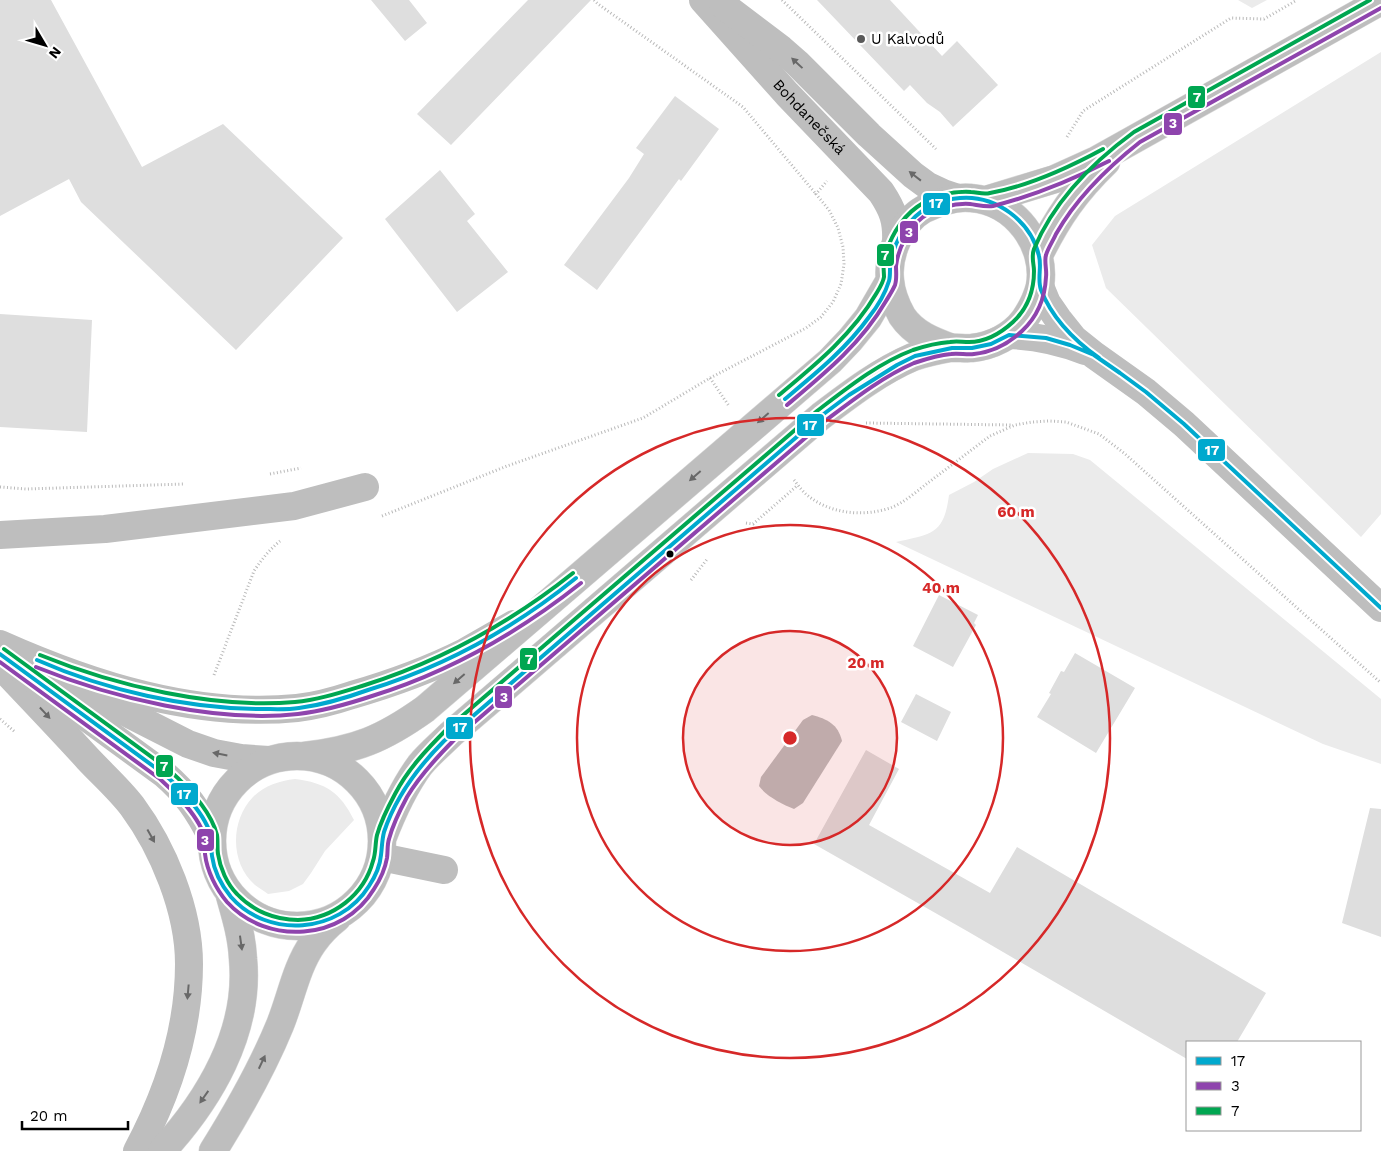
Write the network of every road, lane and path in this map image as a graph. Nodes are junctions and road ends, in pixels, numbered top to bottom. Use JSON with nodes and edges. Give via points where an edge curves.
{"nodes":[{"id":1,"x":594,"y":0,"type":"edge"},
{"id":2,"x":703,"y":0,"type":"edge"},
{"id":3,"x":717,"y":0,"type":"edge"},
{"id":4,"x":782,"y":0,"type":"edge"},
{"id":5,"x":1297,"y":0,"type":"edge"},
{"id":6,"x":1381,"y":1,"type":"edge"},
{"id":7,"x":1137,"y":137,"type":"junction"},
{"id":8,"x":1064,"y":142,"type":"dead end"},
{"id":9,"x":943,"y":155,"type":"dead end"},
{"id":10,"x":848,"y":157,"type":"junction"},
{"id":11,"x":816,"y":194,"type":"junction"},
{"id":12,"x":958,"y":198,"type":"junction"},
{"id":13,"x":986,"y":200,"type":"junction"},
{"id":14,"x":896,"y":242,"type":"junction"},
{"id":15,"x":1038,"y":255,"type":"junction"},
{"id":16,"x":890,"y":280,"type":"junction"},
{"id":17,"x":1040,"y":286,"type":"junction"},
{"id":18,"x":1009,"y":335,"type":"junction"},
{"id":19,"x":952,"y":348,"type":"junction"},
{"id":20,"x":1094,"y":355,"type":"junction"},
{"id":21,"x":710,"y":378,"type":"junction"},
{"id":22,"x":730,"y":407,"type":"dead end"},
{"id":23,"x":859,"y":423,"type":"dead end"},
{"id":24,"x":1015,"y":425,"type":"junction"},
{"id":25,"x":305,"y":467,"type":"dead end"},
{"id":26,"x":268,"y":474,"type":"dead end"},
{"id":27,"x":794,"y":480,"type":"dead end"},
{"id":28,"x":192,"y":484,"type":"dead end"},
{"id":29,"x":798,"y":485,"type":"junction"},
{"id":30,"x":365,"y":487,"type":"joint"},
{"id":31,"x":0,"y":488,"type":"edge"},
{"id":32,"x":745,"y":523,"type":"dead end"},
{"id":33,"x":0,"y":535,"type":"edge"},
{"id":34,"x":714,"y":551,"type":"dead end"},
{"id":35,"x":692,"y":580,"type":"dead end"},
{"id":36,"x":562,"y":590,"type":"junction"},
{"id":37,"x":1381,"y":608,"type":"edge"},
{"id":38,"x":0,"y":646,"type":"edge"},
{"id":39,"x":0,"y":654,"type":"edge"},
{"id":40,"x":0,"y":665,"type":"edge"},
{"id":41,"x":1381,"y":683,"type":"edge"},
{"id":42,"x":304,"y":756,"type":"junction"},
{"id":43,"x":269,"y":760,"type":"junction"},
{"id":44,"x":211,"y":836,"type":"junction"},
{"id":45,"x":381,"y":848,"type":"junction"},
{"id":46,"x":444,"y":870,"type":"dead end"},
{"id":47,"x":230,"y":896,"type":"junction"},
{"id":48,"x":339,"y":916,"type":"junction"},
{"id":49,"x":137,"y":1151,"type":"edge"},
{"id":50,"x":162,"y":1151,"type":"edge"},
{"id":51,"x":213,"y":1151,"type":"edge"}],
"edges":[{"from":1,"to":11,"type":"path","via":[[743,107]]},
{"from":2,"to":10,"type":"main road","name":"Bohdanečská","via":[[786,94]]},
{"from":12,"to":3,"type":"main road","name":"Bohdanečská","one_way":true,"via":[[928,186],[913,175],[797,63]]},
{"from":4,"to":9,"type":"path"},
{"from":5,"to":8,"type":"path","via":[[1264,19],[1231,18],[1083,111]]},
{"from":6,"to":7,"type":"main road"},
{"from":7,"to":13,"type":"main road","via":[[1055,179]]},
{"from":7,"to":15,"type":"main road","via":[[1113,155],[1072,197]]},
{"from":10,"to":11,"type":"path"},
{"from":10,"to":14,"type":"main road","name":"Bohdanečská","via":[[892,208]]},
{"from":11,"to":21,"type":"path","via":[[829,210],[843,247],[841,284],[833,302],[806,328]]},
{"from":12,"to":13,"type":"main road"},
{"from":12,"to":14,"type":"main road","via":[[938,202],[921,211],[906,225]]},
{"from":13,"to":15,"type":"main road","via":[[1004,208],[1020,221],[1031,236]]},
{"from":14,"to":16,"type":"main road","via":[[890,261]]},
{"from":15,"to":17,"type":"main road"},
{"from":16,"to":19,"type":"main road","via":[[894,300],[903,317],[933,342]]},
{"from":16,"to":36,"type":"main road","one_way":true,"via":[[868,318],[830,360]]},
{"from":17,"to":18,"type":"main road","via":[[1034,304]]},
{"from":17,"to":20,"type":"main road","via":[[1058,319],[1074,339]]},
{"from":18,"to":19,"type":"main road","via":[[991,344]]},
{"from":18,"to":20,"type":"main road","via":[[1046,338]]},
{"from":19,"to":45,"type":"main road","via":[[915,356],[849,394],[458,728],[421,765],[404,790]]},
{"from":20,"to":37,"type":"main road","via":[[1184,424]]},
{"from":21,"to":22,"type":"path"},
{"from":21,"to":30,"type":"path","via":[[642,418],[507,466],[370,521]]},
{"from":23,"to":24,"type":"path"},
{"from":24,"to":29,"type":"path","via":[[990,436],[892,507],[854,513],[834,510],[806,494]]},
{"from":24,"to":41,"type":"path","via":[[1049,420],[1066,422],[1099,434],[1142,468]]},
{"from":25,"to":26,"type":"path"},
{"from":27,"to":29,"type":"path"},
{"from":28,"to":31,"type":"path"},
{"from":29,"to":32,"type":"path","via":[[753,524]]},
{"from":30,"to":33,"type":"main road","via":[[294,506],[105,528]]},
{"from":34,"to":35,"type":"path"},
{"from":36,"to":38,"type":"main road","via":[[465,652],[373,689],[297,708],[247,710],[150,696],[86,678]]},
{"from":36,"to":42,"type":"main road","one_way":true,"via":[[425,709],[402,725],[355,747]]},
{"from":43,"to":38,"type":"main road","one_way":true,"via":[[214,754],[188,744]]},
{"from":39,"to":44,"type":"main road","via":[[178,786]]},
{"from":40,"to":49,"type":"main road","one_way":true,"via":[[131,804],[164,860],[176,891],[185,926],[188,994],[165,1092]]},
{"from":42,"to":43,"type":"main road"},
{"from":42,"to":45,"type":"main road","via":[[325,760],[359,783],[371,799],[379,819]]},
{"from":43,"to":44,"type":"main road","via":[[250,769],[235,782],[214,816]]},
{"from":44,"to":47,"type":"main road","via":[[212,857]]},
{"from":45,"to":46,"type":"main road"},
{"from":45,"to":48,"type":"main road","via":[[375,875],[366,891]]},
{"from":47,"to":48,"type":"main road","via":[[244,910],[281,926],[321,924]]},
{"from":47,"to":50,"type":"main road","one_way":true,"via":[[244,960],[244,986],[234,1035],[210,1088]]},
{"from":51,"to":48,"type":"main road","one_way":true,"via":[[230,1125],[280,1025],[304,959],[325,928]]}]}
